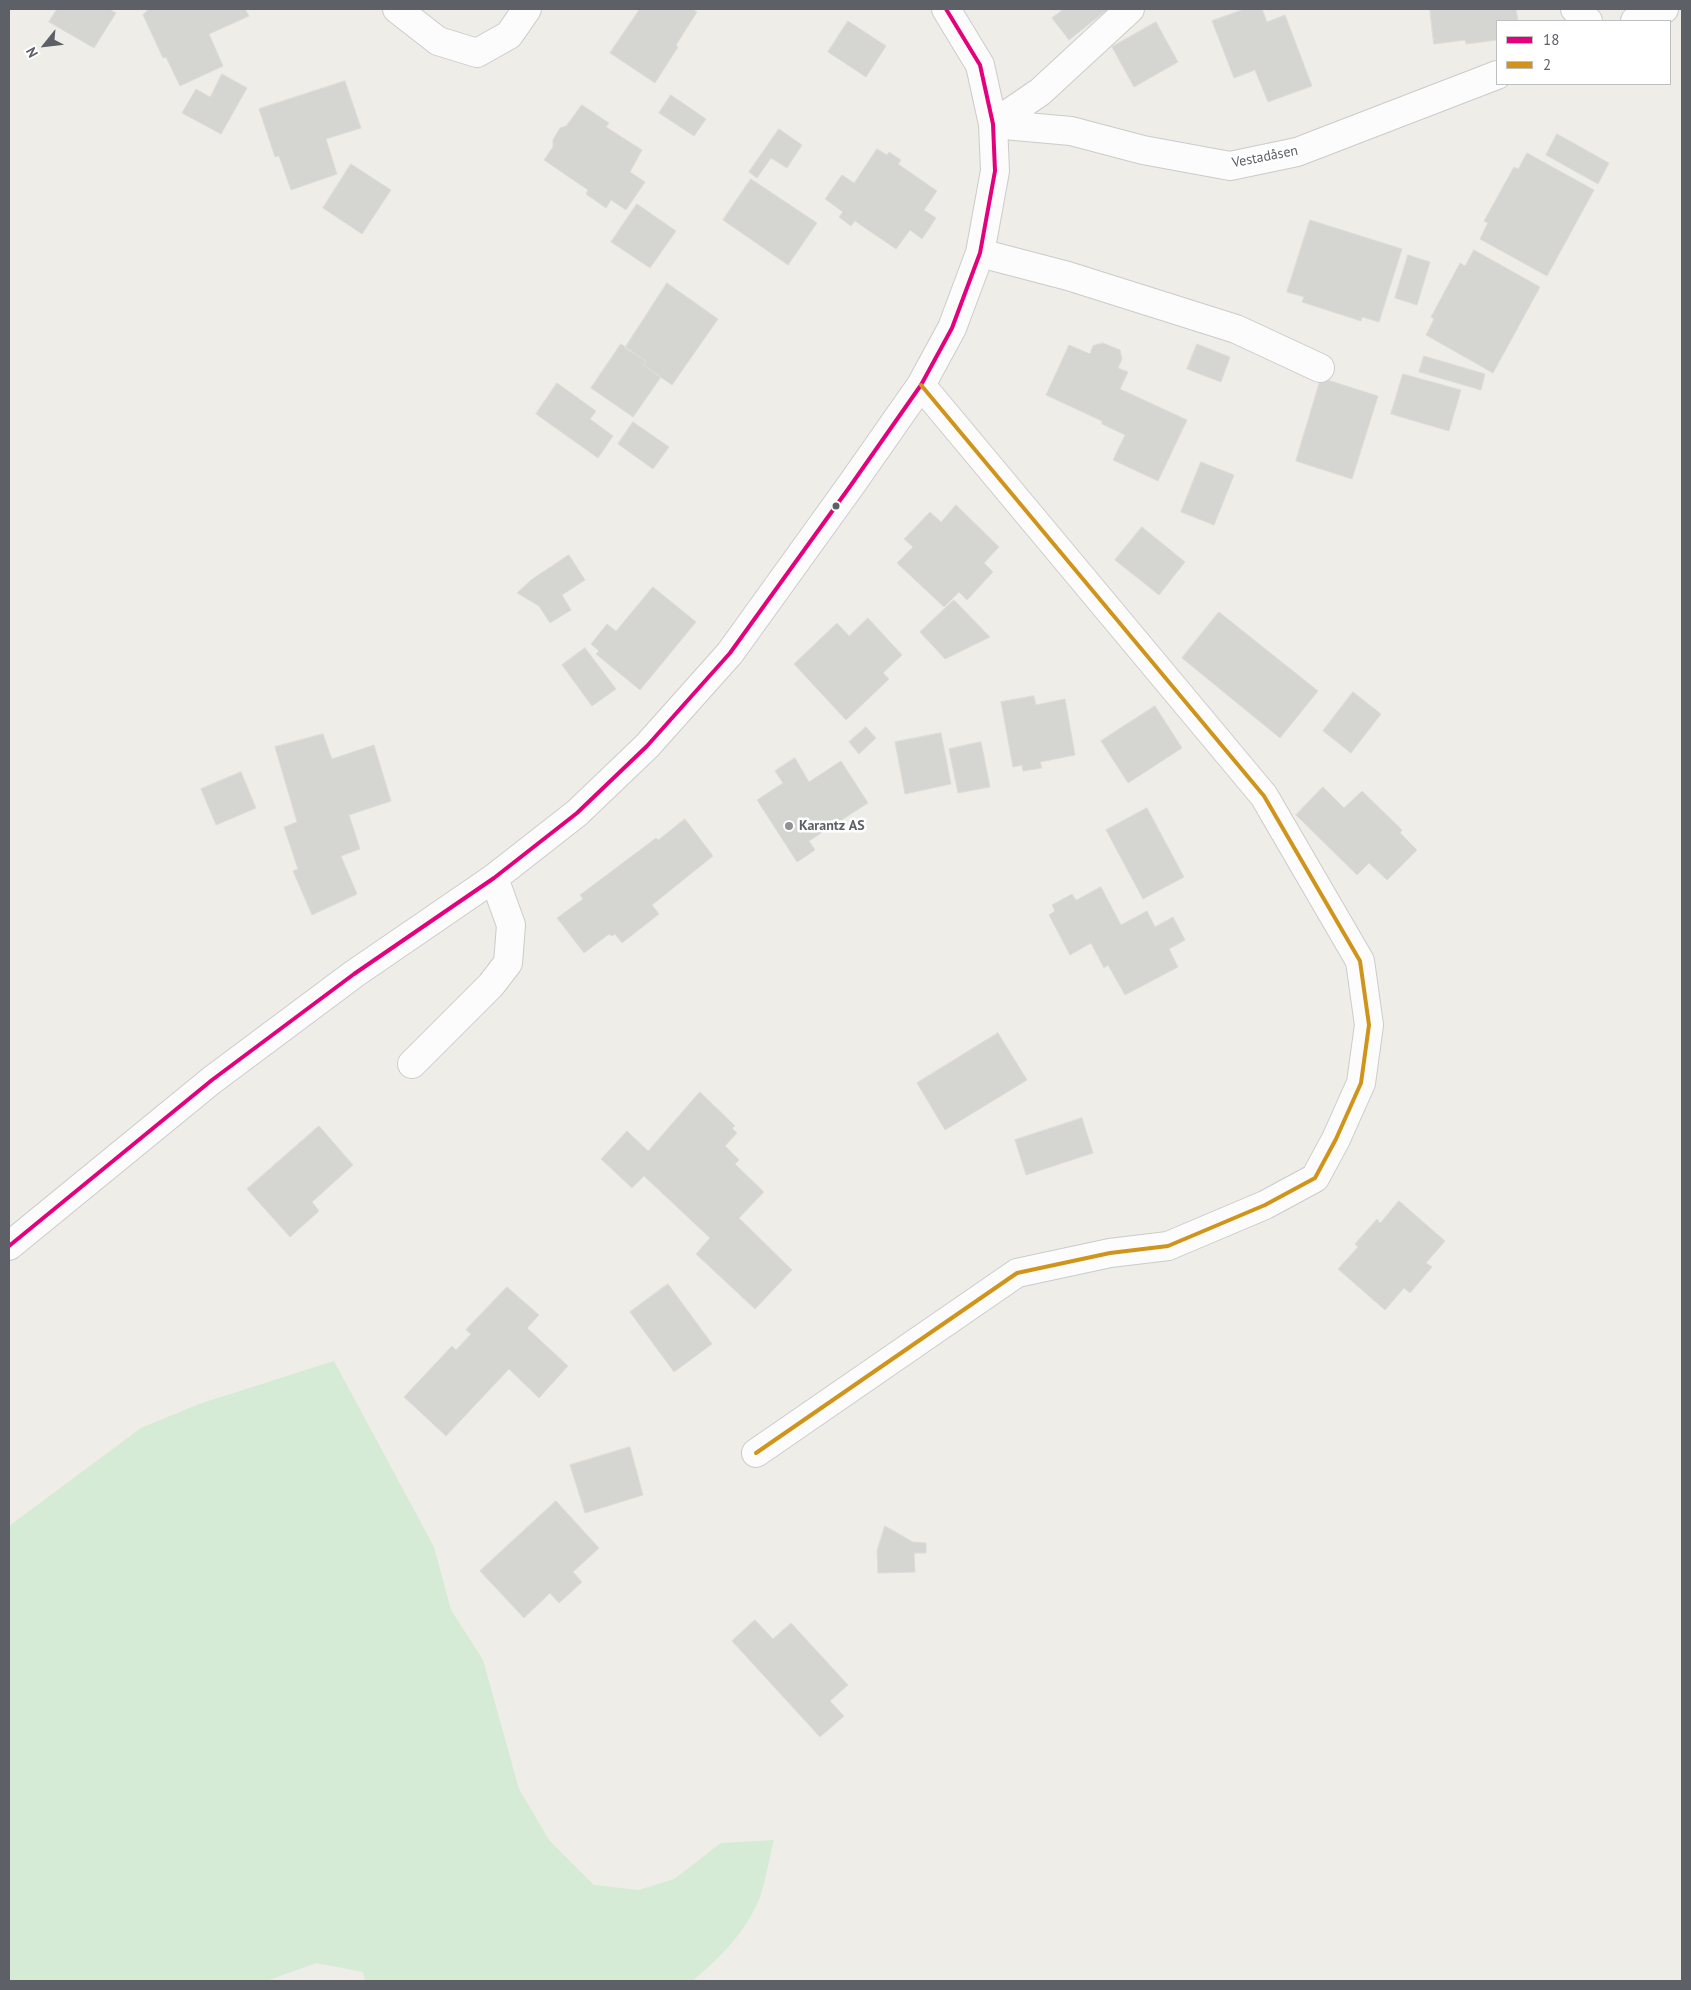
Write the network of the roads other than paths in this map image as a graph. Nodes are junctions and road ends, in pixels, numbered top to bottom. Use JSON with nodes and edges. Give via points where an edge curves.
{"nodes":[{"id":1,"x":397,"y":9,"type":"edge"},
{"id":2,"x":527,"y":9,"type":"edge"},
{"id":3,"x":946,"y":9,"type":"edge"},
{"id":4,"x":1130,"y":9,"type":"edge"},
{"id":5,"x":1575,"y":9,"type":"edge"},
{"id":6,"x":1664,"y":9,"type":"edge"},
{"id":7,"x":1587,"y":20,"type":"edge"},
{"id":8,"x":1637,"y":20,"type":"edge"},
{"id":9,"x":1496,"y":75,"type":"edge"},
{"id":10,"x":993,"y":124,"type":"junction"},
{"id":11,"x":980,"y":253,"type":"junction"},
{"id":12,"x":1320,"y":368,"type":"dead end"},
{"id":13,"x":921,"y":385,"type":"junction"},
{"id":14,"x":494,"y":878,"type":"junction"},
{"id":15,"x":412,"y":1064,"type":"dead end"},
{"id":16,"x":9,"y":1246,"type":"edge"},
{"id":17,"x":756,"y":1454,"type":"dead end"}],
"edges":[{"from":1,"to":2,"type":"street","via":[[438,41],[476,54],[509,35]]},
{"from":3,"to":10,"type":"street","via":[[980,65]]},
{"from":4,"to":10,"type":"street","via":[[1040,92]]},
{"from":5,"to":7,"type":"street"},
{"from":6,"to":8,"type":"street"},
{"from":9,"to":10,"type":"street","name":"Vestadåsen","via":[[1297,152],[1230,166],[1143,150],[1071,131]]},
{"from":10,"to":11,"type":"street","via":[[995,171]]},
{"from":11,"to":12,"type":"street","via":[[1068,276],[1236,330]]},
{"from":11,"to":13,"type":"street","via":[[952,328]]},
{"from":13,"to":14,"type":"street","via":[[730,653],[619,773],[577,813]]},
{"from":13,"to":17,"type":"street","via":[[1264,796],[1360,961],[1369,1025],[1361,1083],[1315,1178],[1265,1205],[1168,1246],[1110,1253],[1017,1273]]},
{"from":14,"to":15,"type":"street","via":[[511,925],[508,963],[491,985]]},
{"from":14,"to":16,"type":"street","via":[[354,974],[212,1080]]}]}
